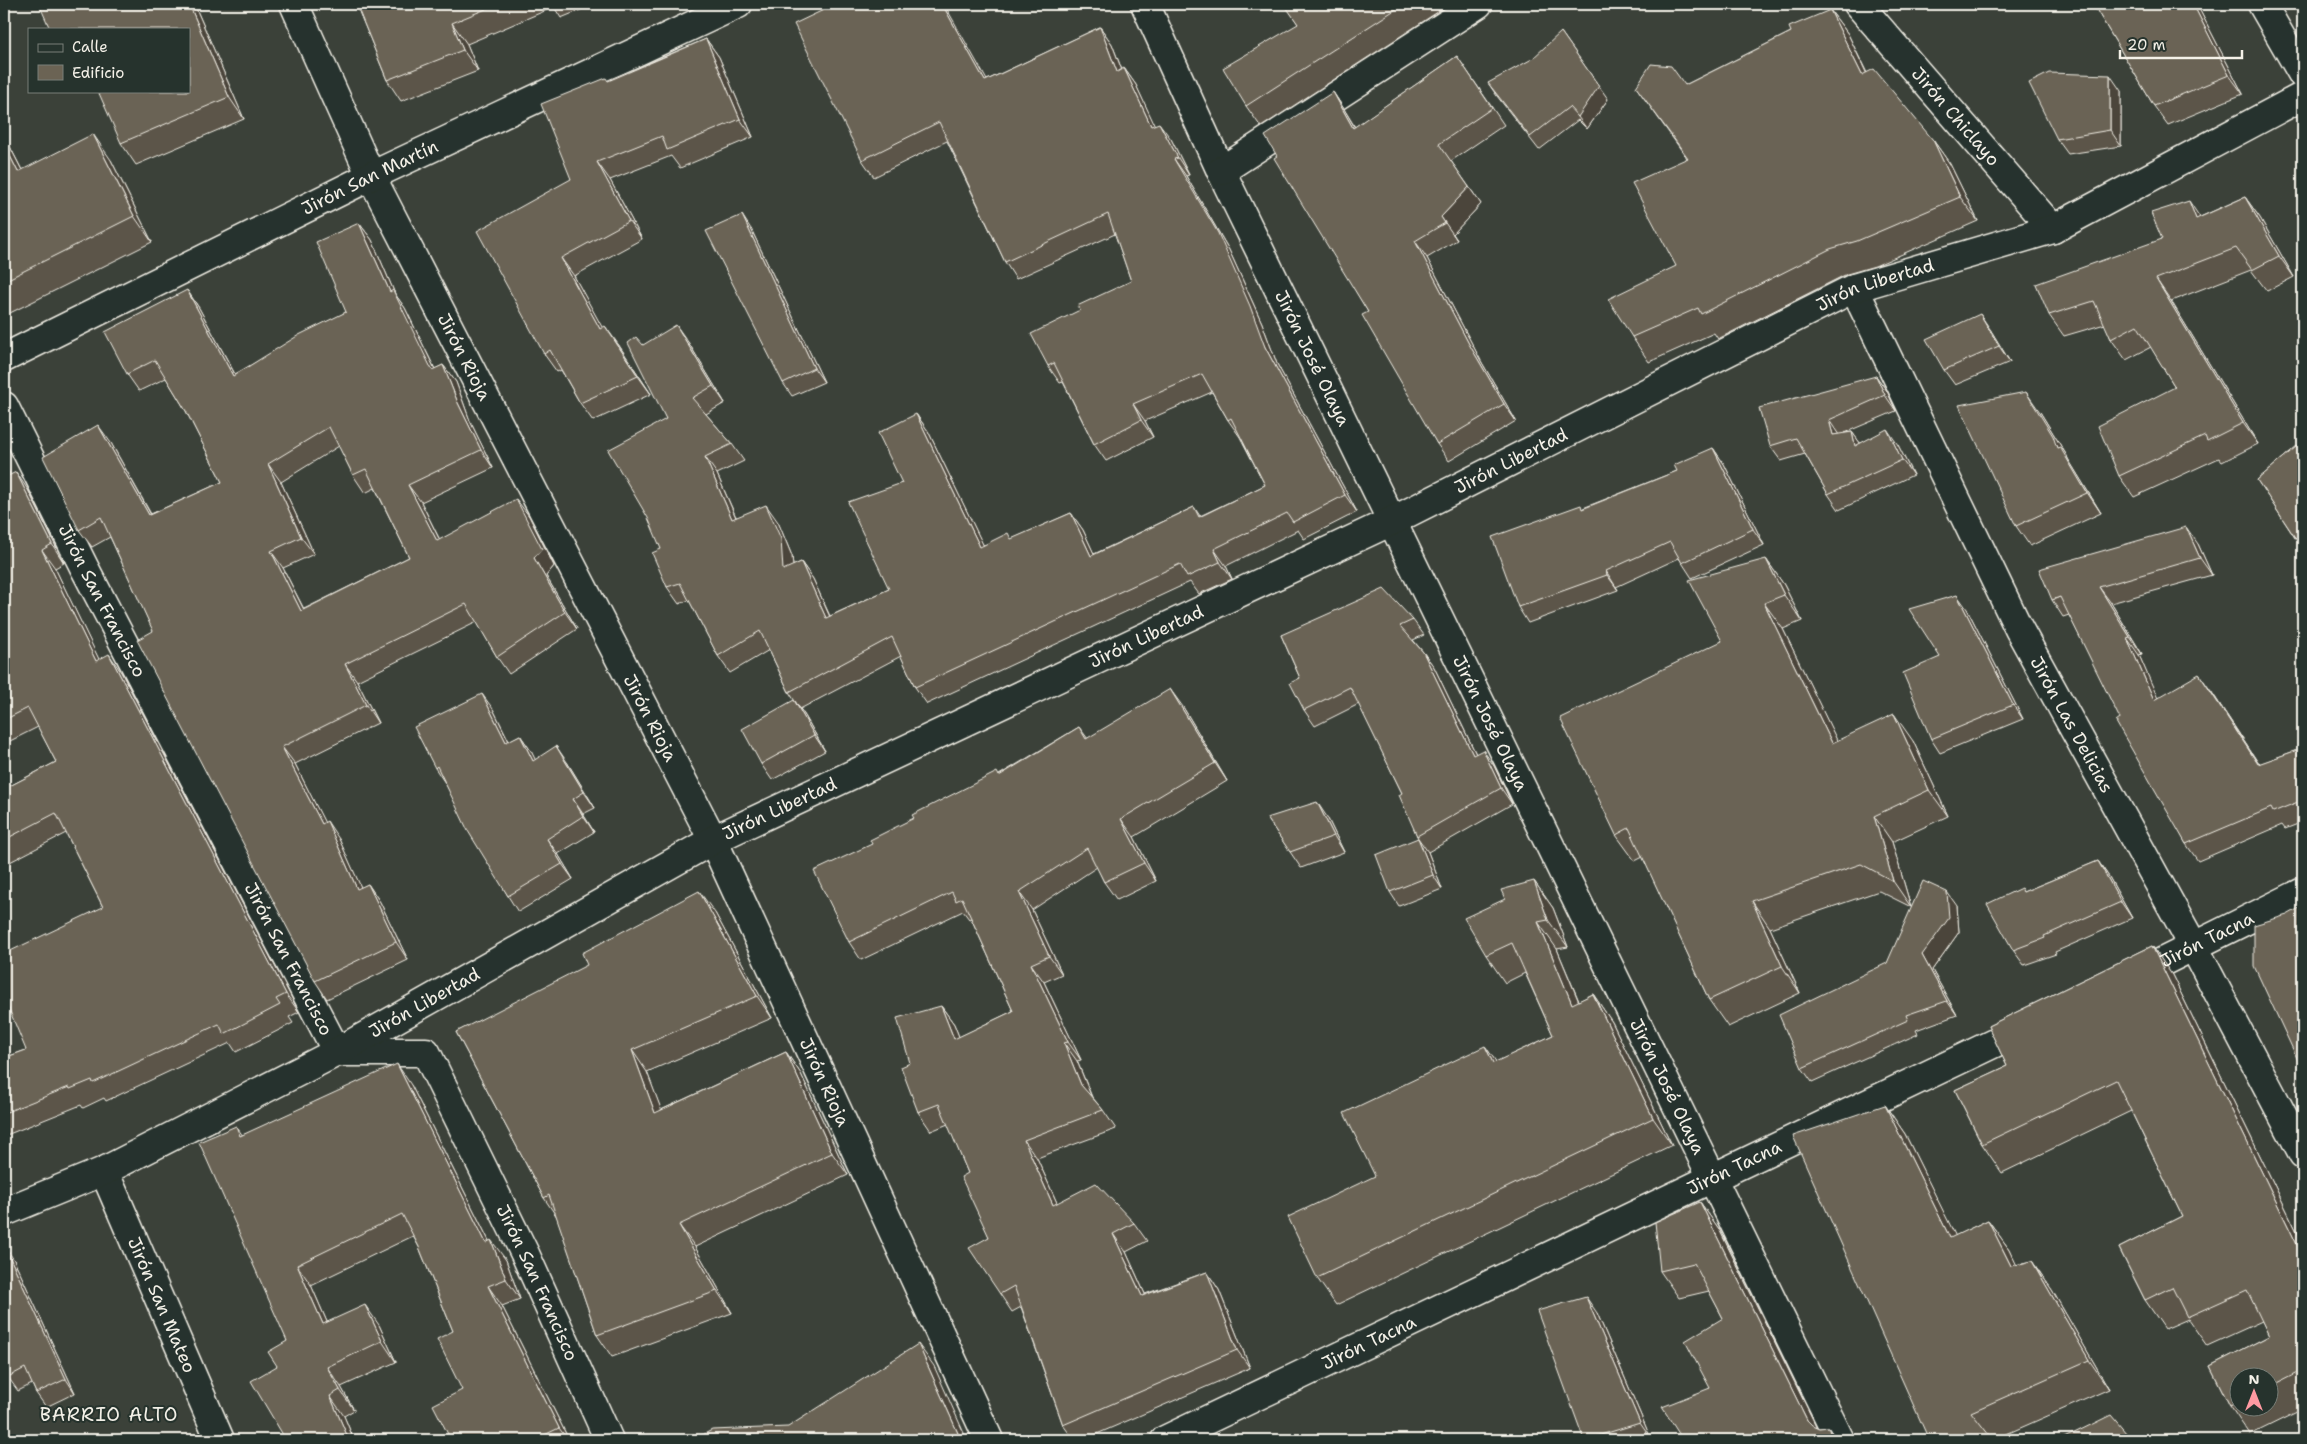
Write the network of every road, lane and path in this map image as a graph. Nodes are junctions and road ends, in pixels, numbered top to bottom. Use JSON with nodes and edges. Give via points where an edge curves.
{"nodes":[{"id":1,"x":294,"y":4,"type":"edge"},
{"id":2,"x":738,"y":4,"type":"edge"},
{"id":3,"x":1145,"y":4,"type":"edge"},
{"id":4,"x":1478,"y":4,"type":"edge"},
{"id":5,"x":1858,"y":4,"type":"edge"},
{"id":6,"x":2262,"y":4,"type":"edge"},
{"id":7,"x":2303,"y":75,"type":"edge"},
{"id":8,"x":2303,"y":96,"type":"edge"},
{"id":9,"x":1221,"y":170,"type":"junction"},
{"id":10,"x":371,"y":176,"type":"junction"},
{"id":11,"x":2053,"y":229,"type":"junction"},
{"id":12,"x":1854,"y":288,"type":"junction"},
{"id":13,"x":4,"y":358,"type":"edge"},
{"id":14,"x":4,"y":406,"type":"edge"},
{"id":15,"x":1392,"y":521,"type":"junction"},
{"id":16,"x":713,"y":840,"type":"junction"},
{"id":17,"x":2303,"y":892,"type":"edge"},
{"id":18,"x":2194,"y":947,"type":"junction"},
{"id":19,"x":2105,"y":990,"type":"edge"},
{"id":20,"x":2052,"y":1016,"type":"edge"},
{"id":21,"x":337,"y":1052,"type":"junction"},
{"id":22,"x":2303,"y":1154,"type":"edge"},
{"id":23,"x":104,"y":1171,"type":"junction"},
{"id":24,"x":1713,"y":1179,"type":"junction"},
{"id":25,"x":4,"y":1212,"type":"edge"},
{"id":26,"x":220,"y":1440,"type":"edge"},
{"id":27,"x":609,"y":1440,"type":"edge"},
{"id":28,"x":989,"y":1440,"type":"edge"},
{"id":29,"x":1164,"y":1440,"type":"edge"},
{"id":30,"x":1840,"y":1440,"type":"edge"}],
"edges":[{"from":1,"to":10,"type":"street","name":"Jirón Rioja"},
{"from":2,"to":10,"type":"street","name":"Jirón San Martín"},
{"from":3,"to":9,"type":"street","name":"Jirón José Olaya"},
{"from":4,"to":9,"type":"street"},
{"from":5,"to":11,"type":"street","name":"Jirón Chiclayo"},
{"from":6,"to":7,"type":"street"},
{"from":8,"to":11,"type":"street","name":"Jirón Libertad"},
{"from":9,"to":15,"type":"street","name":"Jirón José Olaya"},
{"from":10,"to":13,"type":"street","name":"Jirón San Martín"},
{"from":10,"to":16,"type":"street","name":"Jirón Rioja"},
{"from":11,"to":12,"type":"street","name":"Jirón Libertad"},
{"from":12,"to":15,"type":"street","name":"Jirón Libertad"},
{"from":12,"to":18,"type":"street","name":"Jirón Las Delicias","via":[[2020,629]]},
{"from":14,"to":21,"type":"street","name":"Jirón San Francisco","via":[[84,567]]},
{"from":15,"to":16,"type":"street","name":"Jirón Libertad"},
{"from":15,"to":24,"type":"street","name":"Jirón José Olaya"},
{"from":16,"to":21,"type":"street","name":"Jirón Libertad"},
{"from":16,"to":28,"type":"street","name":"Jirón Rioja"},
{"from":17,"to":18,"type":"street","name":"Jirón Tacna"},
{"from":18,"to":19,"type":"street","name":"Jirón Tacna"},
{"from":18,"to":22,"type":"street","name":"Jirón Las Delicias"},
{"from":20,"to":24,"type":"street","name":"Jirón Tacna"},
{"from":21,"to":23,"type":"street","name":"Jirón Libertad"},
{"from":21,"to":27,"type":"street","name":"Jirón San Francisco","via":[[426,1052],[526,1256]]},
{"from":23,"to":25,"type":"street","name":"Jirón Libertad"},
{"from":23,"to":26,"type":"street","name":"Jirón San Mateo"},
{"from":24,"to":29,"type":"street","name":"Jirón Tacna"},
{"from":24,"to":30,"type":"street","name":"Jirón José Olaya"}]}
